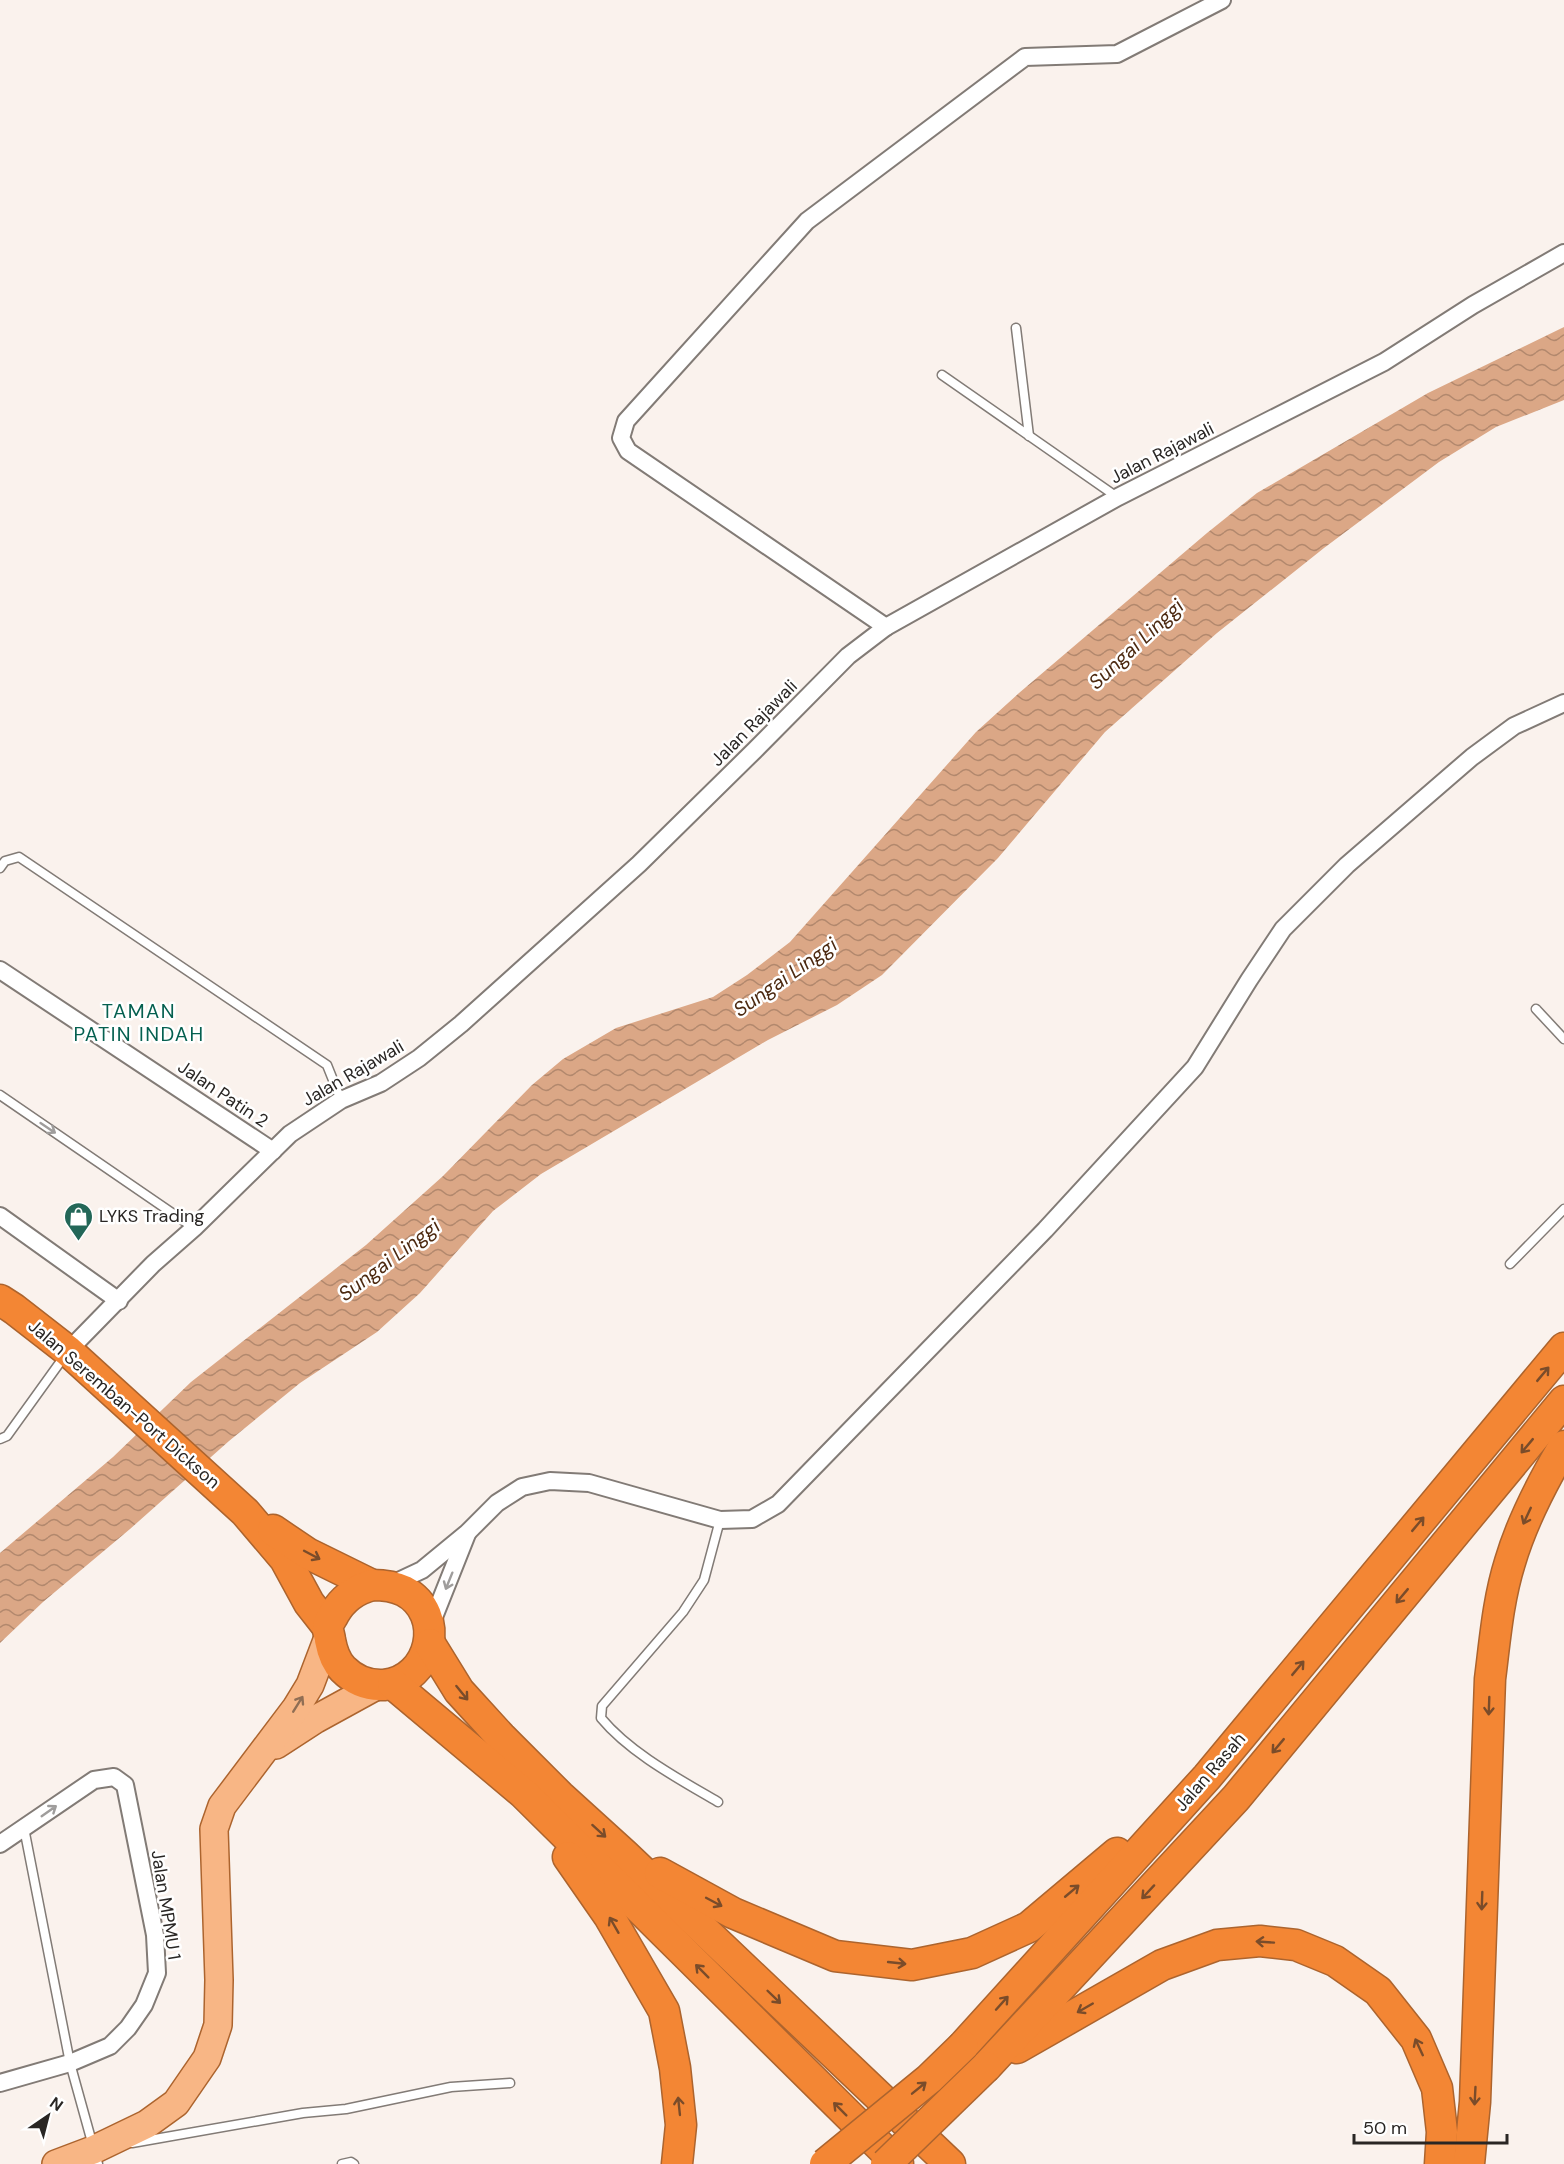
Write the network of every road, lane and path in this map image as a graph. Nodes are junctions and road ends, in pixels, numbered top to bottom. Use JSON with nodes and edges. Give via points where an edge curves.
{"nodes":[{"id":1,"x":1222,"y":0,"type":"edge"},
{"id":2,"x":1564,"y":253,"type":"edge"},
{"id":3,"x":1016,"y":327,"type":"dead end"},
{"id":4,"x":942,"y":375,"type":"dead end"},
{"id":5,"x":1029,"y":436,"type":"junction"},
{"id":6,"x":1118,"y":497,"type":"junction"},
{"id":7,"x":886,"y":627,"type":"junction"},
{"id":8,"x":1564,"y":703,"type":"edge"},
{"id":9,"x":0,"y":868,"type":"edge"},
{"id":10,"x":0,"y":970,"type":"edge"},
{"id":11,"x":1536,"y":1009,"type":"dead end"},
{"id":12,"x":1564,"y":1039,"type":"edge"},
{"id":13,"x":0,"y":1095,"type":"edge"},
{"id":14,"x":341,"y":1100,"type":"junction"},
{"id":15,"x":273,"y":1151,"type":"junction"},
{"id":16,"x":1564,"y":1209,"type":"edge"},
{"id":17,"x":0,"y":1216,"type":"edge"},
{"id":18,"x":194,"y":1228,"type":"junction"},
{"id":19,"x":1510,"y":1264,"type":"dead end"},
{"id":20,"x":0,"y":1300,"type":"edge"},
{"id":21,"x":119,"y":1300,"type":"junction"},
{"id":22,"x":1564,"y":1348,"type":"edge"},
{"id":23,"x":68,"y":1351,"type":"junction"},
{"id":24,"x":1564,"y":1401,"type":"edge"},
{"id":25,"x":0,"y":1439,"type":"edge"},
{"id":26,"x":1564,"y":1446,"type":"edge"},
{"id":27,"x":245,"y":1512,"type":"junction"},
{"id":28,"x":720,"y":1520,"type":"junction"},
{"id":29,"x":467,"y":1533,"type":"junction"},
{"id":30,"x":381,"y":1585,"type":"junction"},
{"id":31,"x":328,"y":1630,"type":"junction"},
{"id":32,"x":430,"y":1636,"type":"junction"},
{"id":33,"x":385,"y":1685,"type":"junction"},
{"id":34,"x":264,"y":1751,"type":"junction"},
{"id":35,"x":1207,"y":1777,"type":"junction"},
{"id":36,"x":523,"y":1793,"type":"junction"},
{"id":37,"x":718,"y":1802,"type":"dead end"},
{"id":38,"x":24,"y":1828,"type":"junction"},
{"id":39,"x":0,"y":1844,"type":"edge"},
{"id":40,"x":625,"y":1855,"type":"junction"},
{"id":41,"x":70,"y":2063,"type":"junction"},
{"id":42,"x":986,"y":2067,"type":"junction"},
{"id":43,"x":0,"y":2083,"type":"edge"},
{"id":44,"x":510,"y":2084,"type":"dead end"},
{"id":45,"x":95,"y":2157,"type":"edge"},
{"id":46,"x":56,"y":2164,"type":"edge"},
{"id":47,"x":342,"y":2164,"type":"edge"},
{"id":48,"x":354,"y":2164,"type":"edge"},
{"id":49,"x":677,"y":2164,"type":"edge"},
{"id":50,"x":825,"y":2164,"type":"edge"},
{"id":51,"x":886,"y":2164,"type":"edge"},
{"id":52,"x":898,"y":2164,"type":"edge"},
{"id":53,"x":950,"y":2164,"type":"edge"},
{"id":54,"x":1440,"y":2164,"type":"edge"},
{"id":55,"x":1469,"y":2164,"type":"edge"}],
"edges":[{"from":1,"to":7,"type":"street","via":[[1117,54],[1025,57],[807,221],[626,421],[621,438],[628,451]]},
{"from":2,"to":6,"type":"street","name":"Jalan Rajawali","via":[[1384,362]]},
{"from":3,"to":5,"type":"lane"},
{"from":4,"to":5,"type":"lane"},
{"from":5,"to":6,"type":"lane"},
{"from":6,"to":7,"type":"street","name":"Jalan Rajawali"},
{"from":7,"to":14,"type":"street","name":"Jalan Rajawali","via":[[848,656],[639,864],[461,1024],[381,1083]]},
{"from":8,"to":28,"type":"street","via":[[1514,726],[1347,865],[1283,929],[1195,1066],[1045,1230],[778,1504],[752,1519]]},
{"from":9,"to":14,"type":"lane","via":[[5,861],[19,857],[327,1065]]},
{"from":10,"to":15,"type":"street","name":"Jalan Patin 2"},
{"from":11,"to":12,"type":"lane"},
{"from":13,"to":18,"type":"lane","one_way":true},
{"from":14,"to":15,"type":"street","name":"Jalan Rajawali","via":[[290,1134]]},
{"from":15,"to":18,"type":"street","name":"Jalan Rajawali"},
{"from":16,"to":19,"type":"lane"},
{"from":17,"to":21,"type":"street"},
{"from":18,"to":21,"type":"street","name":"Jalan Rajawali"},
{"from":20,"to":23,"type":"highway","name":"Jalan Seremban-Port Dickson"},
{"from":21,"to":23,"type":"street","name":"Jalan Rajawali"},
{"from":35,"to":22,"type":"highway","name":"Jalan Rasah","one_way":true},
{"from":23,"to":25,"type":"lane","via":[[7,1436]]},
{"from":23,"to":27,"type":"highway","name":"Jalan Seremban-Port Dickson"},
{"from":24,"to":42,"type":"highway","name":"Jalan Rasah","one_way":true,"via":[[1236,1798]]},
{"from":26,"to":55,"type":"highway","one_way":true,"via":[[1524,1520],[1509,1563],[1497,1619],[1490,1679],[1475,2102]]},
{"from":27,"to":30,"type":"highway","name":"Jalan Seremban-Port Dickson","one_way":true,"via":[[307,1553]]},
{"from":27,"to":31,"type":"highway","name":"Jalan Seremban-Port Dickson","via":[[285,1559]]},
{"from":28,"to":29,"type":"street","via":[[589,1483],[550,1481],[522,1487],[497,1503]]},
{"from":28,"to":37,"type":"lane","via":[[704,1580],[683,1612],[602,1706],[601,1718],[612,1731],[656,1763]]},
{"from":29,"to":30,"type":"street","via":[[422,1570]]},
{"from":29,"to":32,"type":"street","one_way":true},
{"from":30,"to":31,"type":"highway","via":[[359,1589],[346,1597]]},
{"from":30,"to":32,"type":"highway","via":[[404,1591],[416,1600],[425,1613]]},
{"from":31,"to":33,"type":"highway","via":[[332,1650],[350,1675],[363,1682]]},
{"from":34,"to":31,"type":"main road","one_way":true,"via":[[310,1685]]},
{"from":32,"to":33,"type":"highway","via":[[425,1657],[417,1669],[406,1678]]},
{"from":32,"to":40,"type":"highway","one_way":true,"via":[[459,1690],[560,1796]]},
{"from":33,"to":34,"type":"main road","via":[[316,1719]]},
{"from":33,"to":36,"type":"highway"},
{"from":34,"to":45,"type":"main road","via":[[222,1806],[214,1829],[218,2025],[207,2058],[176,2103]]},
{"from":40,"to":35,"type":"highway","one_way":true,"via":[[733,1913],[835,1956],[912,1965],[972,1953],[1029,1927]]},
{"from":50,"to":35,"type":"highway","name":"Jalan Rasah","one_way":true,"bridge":true,"via":[[963,2046]]},
{"from":49,"to":36,"type":"highway","one_way":true,"via":[[681,2125],[664,2011],[609,1916]]},
{"from":52,"to":36,"type":"highway","one_way":true},
{"from":38,"to":39,"type":"street"},
{"from":38,"to":41,"type":"lane"},
{"from":38,"to":41,"type":"street","name":"Jalan MPMU 1","one_way":true,"via":[[94,1780],[114,1777],[125,1785],[155,1935],[157,1973],[144,2006],[128,2028],[110,2046]]},
{"from":40,"to":53,"type":"highway","one_way":true},
{"from":41,"to":43,"type":"street","name":"Jalan MPMU 1"},
{"from":41,"to":45,"type":"lane"},
{"from":42,"to":51,"type":"highway","name":"Jalan Rasah","bridge":true},
{"from":54,"to":42,"type":"highway","one_way":true,"via":[[1442,2132],[1437,2088],[1416,2039],[1378,1991],[1335,1961],[1296,1945],[1260,1941],[1217,1945],[1162,1965]]},
{"from":44,"to":45,"type":"lane","via":[[451,2087],[346,2109],[303,2113]]},
{"from":45,"to":46,"type":"main road"},
{"from":47,"to":48,"type":"lane"}]}
